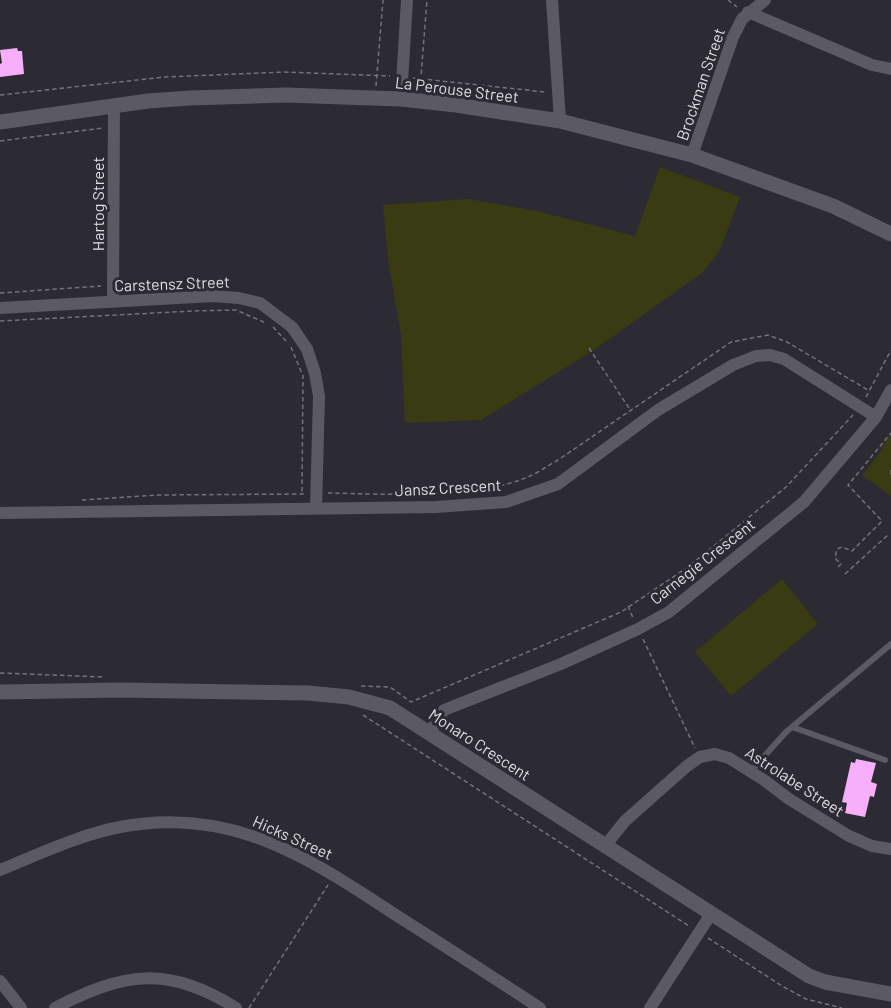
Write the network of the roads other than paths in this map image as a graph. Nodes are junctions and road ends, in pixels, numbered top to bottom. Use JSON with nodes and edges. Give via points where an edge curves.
{"nodes":[{"id":1,"x":407,"y":0,"type":"edge"},
{"id":2,"x":552,"y":0,"type":"edge"},
{"id":3,"x":765,"y":0,"type":"edge"},
{"id":4,"x":746,"y":14,"type":"junction"},
{"id":5,"x":891,"y":69,"type":"edge"},
{"id":6,"x":401,"y":99,"type":"junction"},
{"id":7,"x":114,"y":106,"type":"junction"},
{"id":8,"x":0,"y":122,"type":"edge"},
{"id":9,"x":560,"y":122,"type":"junction"},
{"id":10,"x":692,"y":155,"type":"junction"},
{"id":11,"x":891,"y":234,"type":"edge"},
{"id":12,"x":113,"y":301,"type":"junction"},
{"id":13,"x":0,"y":308,"type":"edge"},
{"id":14,"x":891,"y":390,"type":"edge"},
{"id":15,"x":876,"y":417,"type":"junction"},
{"id":16,"x":316,"y":508,"type":"junction"},
{"id":17,"x":0,"y":513,"type":"edge"},
{"id":18,"x":891,"y":644,"type":"edge"},
{"id":19,"x":0,"y":692,"type":"edge"},
{"id":20,"x":792,"y":727,"type":"junction"},
{"id":21,"x":429,"y":733,"type":"junction"},
{"id":22,"x":885,"y":760,"type":"dead end"},
{"id":23,"x":751,"y":771,"type":"junction"},
{"id":24,"x":605,"y":846,"type":"junction"},
{"id":25,"x":891,"y":849,"type":"edge"},
{"id":26,"x":0,"y":870,"type":"edge"},
{"id":27,"x":711,"y":914,"type":"junction"},
{"id":28,"x":0,"y":981,"type":"edge"},
{"id":29,"x":891,"y":994,"type":"edge"},
{"id":30,"x":21,"y":1008,"type":"edge"},
{"id":31,"x":55,"y":1008,"type":"edge"},
{"id":32,"x":236,"y":1008,"type":"edge"},
{"id":33,"x":540,"y":1008,"type":"edge"},
{"id":34,"x":650,"y":1008,"type":"edge"}],
"edges":[{"from":1,"to":6,"type":"street"},
{"from":2,"to":9,"type":"street"},
{"from":3,"to":4,"type":"street","name":"Brockman Street"},
{"from":4,"to":5,"type":"street"},
{"from":4,"to":10,"type":"street","name":"Brockman Street","via":[[733,37]]},
{"from":6,"to":7,"type":"street","name":"La Perouse Street","via":[[225,96]]},
{"from":6,"to":9,"type":"street","name":"La Perouse Street"},
{"from":7,"to":8,"type":"street","name":"La Perouse Street"},
{"from":7,"to":12,"type":"street","name":"Hartog Street"},
{"from":9,"to":10,"type":"street","name":"La Perouse Street"},
{"from":10,"to":11,"type":"street","name":"La Perouse Street","via":[[811,198]]},
{"from":12,"to":13,"type":"street","name":"Carstensz Street"},
{"from":12,"to":16,"type":"street","name":"Carstensz Street","via":[[239,298],[260,303],[292,327],[307,349],[319,396]]},
{"from":14,"to":15,"type":"street","name":"Carnegie Crescent"},
{"from":15,"to":16,"type":"street","name":"Jansz Crescent","via":[[784,359],[756,356],[733,365],[658,410],[590,463],[558,484],[535,493],[506,502],[468,506]]},
{"from":15,"to":21,"type":"street","name":"Carnegie Crescent","via":[[804,501],[669,612],[561,664],[444,710]]},
{"from":16,"to":17,"type":"street","name":"Jansz Crescent"},
{"from":18,"to":20,"type":"lane"},
{"from":19,"to":21,"type":"street","name":"Monaro Crescent","via":[[249,691],[328,695],[390,708]]},
{"from":20,"to":22,"type":"lane"},
{"from":20,"to":23,"type":"lane"},
{"from":21,"to":24,"type":"street","name":"Monaro Crescent"},
{"from":23,"to":24,"type":"street","name":"Astrolabe Street","via":[[723,756],[700,757],[636,810]]},
{"from":23,"to":25,"type":"street","name":"Astrolabe Street","via":[[849,836]]},
{"from":24,"to":27,"type":"street","name":"Monaro Crescent"},
{"from":26,"to":33,"type":"street","name":"Hicks Street","via":[[66,843],[120,827],[186,823],[241,832],[269,841],[335,875]]},
{"from":27,"to":29,"type":"street","name":"Monaro Crescent","via":[[809,976]]},
{"from":27,"to":34,"type":"street"},
{"from":28,"to":30,"type":"street"},
{"from":31,"to":32,"type":"street","via":[[111,984],[147,977],[178,981],[210,992]]}]}
